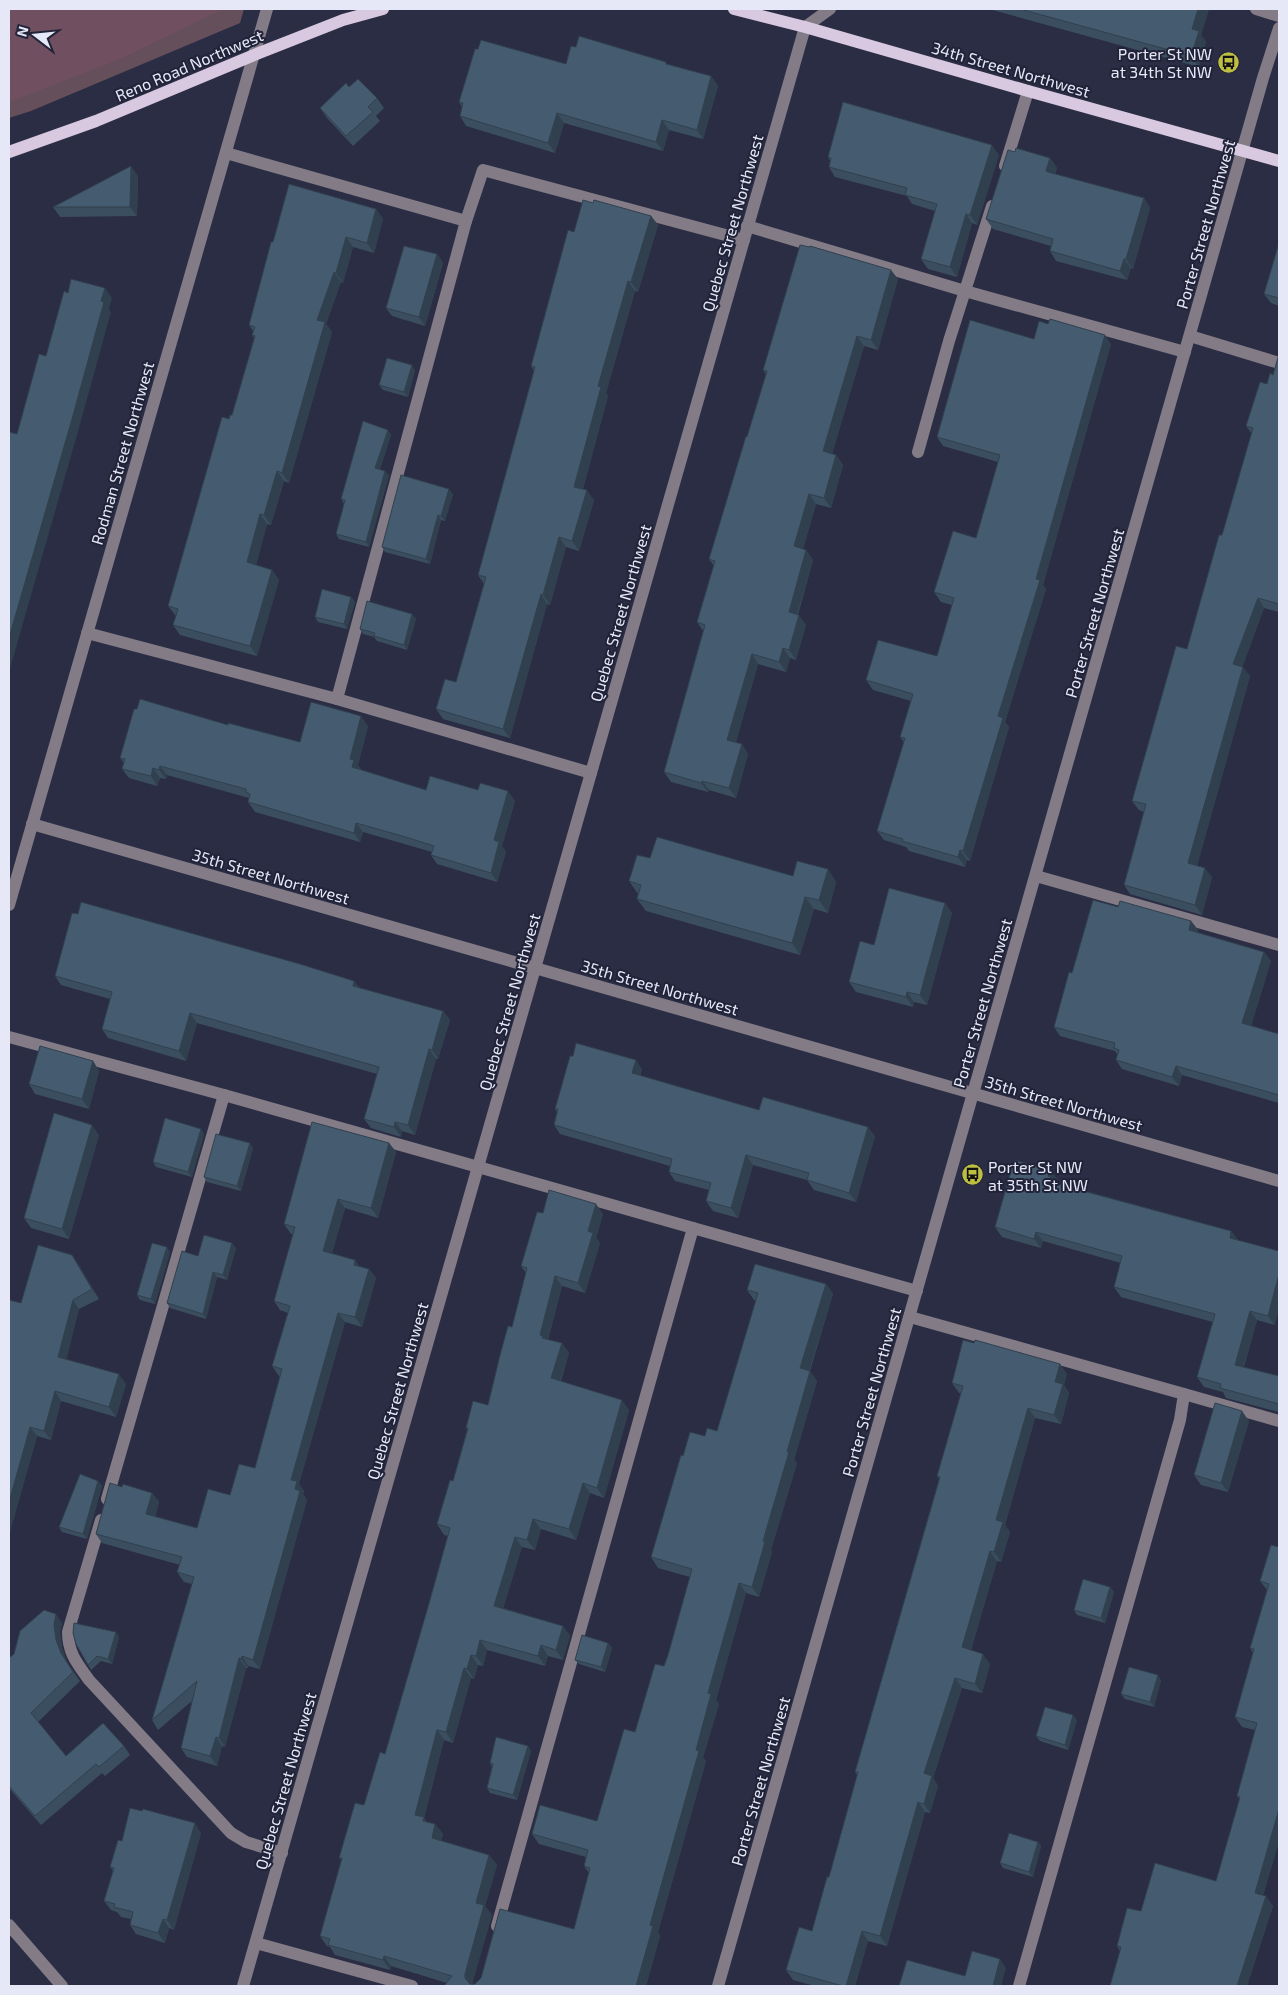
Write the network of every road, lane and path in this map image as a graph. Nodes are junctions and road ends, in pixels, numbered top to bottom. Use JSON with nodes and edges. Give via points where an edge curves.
{"nodes":[{"id":1,"x":267,"y":9,"type":"edge"},
{"id":2,"x":383,"y":9,"type":"edge"},
{"id":3,"x":734,"y":9,"type":"edge"},
{"id":4,"x":830,"y":9,"type":"edge"},
{"id":5,"x":1256,"y":9,"type":"edge"},
{"id":6,"x":1279,"y":16,"type":"edge"},
{"id":7,"x":805,"y":26,"type":"junction"},
{"id":8,"x":1279,"y":28,"type":"edge"},
{"id":9,"x":254,"y":54,"type":"junction"},
{"id":10,"x":1028,"y":91,"type":"junction"},
{"id":11,"x":1243,"y":151,"type":"junction"},
{"id":12,"x":9,"y":152,"type":"edge"},
{"id":13,"x":226,"y":153,"type":"junction"},
{"id":14,"x":1279,"y":161,"type":"edge"},
{"id":15,"x":1001,"y":179,"type":"edge"},
{"id":16,"x":995,"y":198,"type":"edge"},
{"id":17,"x":466,"y":221,"type":"junction"},
{"id":18,"x":748,"y":226,"type":"junction"},
{"id":19,"x":744,"y":240,"type":"junction"},
{"id":20,"x":965,"y":291,"type":"junction"},
{"id":21,"x":1190,"y":336,"type":"junction"},
{"id":22,"x":1185,"y":352,"type":"junction"},
{"id":23,"x":1279,"y":363,"type":"edge"},
{"id":24,"x":918,"y":452,"type":"dead end"},
{"id":25,"x":87,"y":633,"type":"junction"},
{"id":26,"x":337,"y":699,"type":"junction"},
{"id":27,"x":592,"y":772,"type":"junction"},
{"id":28,"x":32,"y":824,"type":"junction"},
{"id":29,"x":1036,"y":876,"type":"junction"},
{"id":30,"x":9,"y":905,"type":"edge"},
{"id":31,"x":1279,"y":945,"type":"edge"},
{"id":32,"x":535,"y":968,"type":"junction"},
{"id":33,"x":9,"y":1037,"type":"edge"},
{"id":34,"x":973,"y":1094,"type":"junction"},
{"id":35,"x":224,"y":1095,"type":"junction"},
{"id":36,"x":478,"y":1167,"type":"junction"},
{"id":37,"x":1279,"y":1181,"type":"edge"},
{"id":38,"x":693,"y":1228,"type":"junction"},
{"id":39,"x":917,"y":1291,"type":"junction"},
{"id":40,"x":910,"y":1317,"type":"junction"},
{"id":41,"x":1184,"y":1394,"type":"junction"},
{"id":42,"x":1279,"y":1421,"type":"edge"},
{"id":43,"x":282,"y":1853,"type":"junction"},
{"id":44,"x":9,"y":1926,"type":"edge"},
{"id":45,"x":494,"y":1938,"type":"edge"},
{"id":46,"x":256,"y":1943,"type":"junction"},
{"id":47,"x":62,"y":1986,"type":"edge"},
{"id":48,"x":243,"y":1986,"type":"edge"},
{"id":49,"x":412,"y":1986,"type":"edge"},
{"id":50,"x":718,"y":1986,"type":"edge"},
{"id":51,"x":1019,"y":1986,"type":"edge"}],
"edges":[{"from":1,"to":9,"type":"street","name":"Rodman Street Northwest"},
{"from":2,"to":9,"type":"main road","name":"Reno Road Northwest","via":[[343,20]]},
{"from":3,"to":7,"type":"main road","name":"34th Street Northwest"},
{"from":4,"to":7,"type":"street"},
{"from":5,"to":6,"type":"street"},
{"from":7,"to":10,"type":"main road","name":"34th Street Northwest"},
{"from":7,"to":18,"type":"street","name":"Quebec Street Northwest"},
{"from":8,"to":11,"type":"street","name":"Porter Street Northwest"},
{"from":9,"to":12,"type":"main road","name":"Reno Road Northwest","via":[[96,121]]},
{"from":9,"to":13,"type":"street","name":"Rodman Street Northwest"},
{"from":10,"to":11,"type":"main road","name":"34th Street Northwest"},
{"from":10,"to":15,"type":"street"},
{"from":11,"to":14,"type":"main road","name":"34th Street Northwest"},
{"from":11,"to":21,"type":"street","name":"Porter Street Northwest"},
{"from":13,"to":17,"type":"street"},
{"from":13,"to":25,"type":"street","name":"Rodman Street Northwest"},
{"from":16,"to":20,"type":"street"},
{"from":17,"to":19,"type":"street","via":[[483,170]]},
{"from":17,"to":26,"type":"street"},
{"from":18,"to":19,"type":"street","name":"Quebec Street Northwest"},
{"from":18,"to":20,"type":"street"},
{"from":19,"to":27,"type":"street","name":"Quebec Street Northwest"},
{"from":20,"to":22,"type":"street"},
{"from":20,"to":24,"type":"street"},
{"from":21,"to":22,"type":"street","name":"Porter Street Northwest"},
{"from":21,"to":23,"type":"street"},
{"from":22,"to":29,"type":"street","name":"Porter Street Northwest"},
{"from":25,"to":26,"type":"street"},
{"from":25,"to":28,"type":"street","name":"Rodman Street Northwest"},
{"from":26,"to":27,"type":"street"},
{"from":27,"to":32,"type":"street","name":"Quebec Street Northwest"},
{"from":28,"to":30,"type":"street","name":"Rodman Street Northwest"},
{"from":28,"to":32,"type":"street","name":"35th Street Northwest"},
{"from":29,"to":31,"type":"street"},
{"from":29,"to":34,"type":"street","name":"Porter Street Northwest"},
{"from":32,"to":34,"type":"street","name":"35th Street Northwest"},
{"from":32,"to":36,"type":"street","name":"Quebec Street Northwest"},
{"from":33,"to":35,"type":"street"},
{"from":34,"to":37,"type":"street","name":"35th Street Northwest"},
{"from":34,"to":39,"type":"street","name":"Porter Street Northwest"},
{"from":35,"to":36,"type":"street"},
{"from":35,"to":43,"type":"street","via":[[68,1632],[68,1644],[89,1680],[231,1833],[246,1842]]},
{"from":36,"to":38,"type":"street"},
{"from":36,"to":43,"type":"street","name":"Quebec Street Northwest"},
{"from":38,"to":39,"type":"street"},
{"from":38,"to":45,"type":"street"},
{"from":39,"to":40,"type":"street","name":"Porter Street Northwest"},
{"from":40,"to":41,"type":"street"},
{"from":40,"to":50,"type":"street","name":"Porter Street Northwest"},
{"from":41,"to":42,"type":"street"},
{"from":41,"to":51,"type":"street","via":[[1180,1420]]},
{"from":43,"to":46,"type":"street","name":"Quebec Street Northwest"},
{"from":44,"to":47,"type":"street"},
{"from":46,"to":48,"type":"street","name":"Quebec Street Northwest"},
{"from":46,"to":49,"type":"street"}]}
